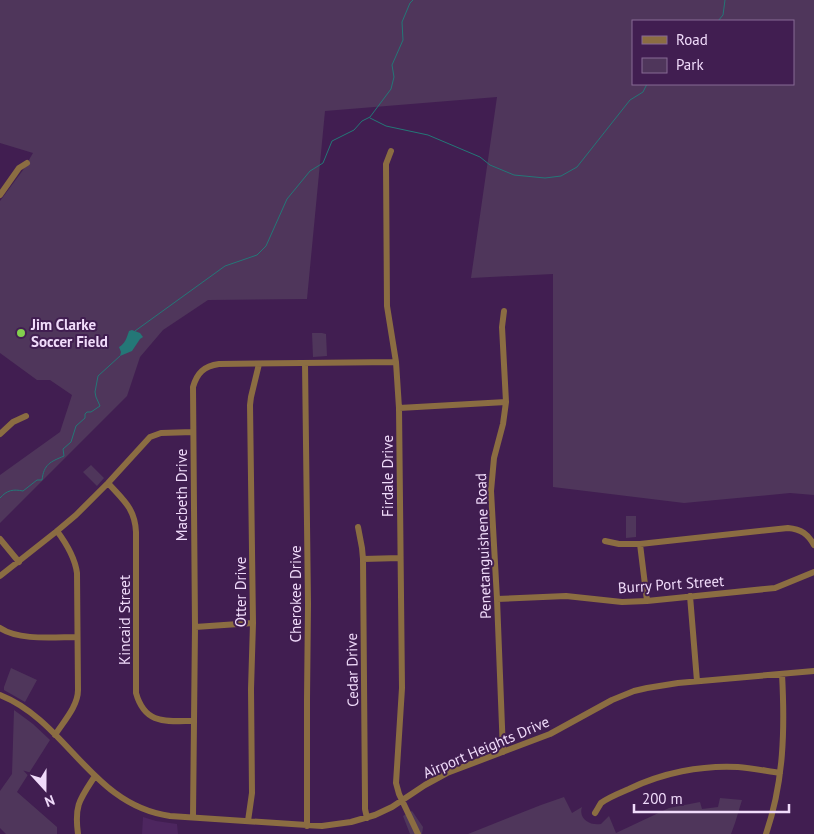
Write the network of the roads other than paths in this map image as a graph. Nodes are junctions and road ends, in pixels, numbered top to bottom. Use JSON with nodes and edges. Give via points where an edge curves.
{"nodes":[{"id":1,"x":391,"y":151,"type":"dead end"},
{"id":2,"x":27,"y":163,"type":"dead end"},
{"id":3,"x":0,"y":195,"type":"edge"},
{"id":4,"x":504,"y":311,"type":"dead end"},
{"id":5,"x":396,"y":362,"type":"junction"},
{"id":6,"x":305,"y":363,"type":"junction"},
{"id":7,"x":259,"y":364,"type":"junction"},
{"id":8,"x":506,"y":402,"type":"junction"},
{"id":9,"x":399,"y":408,"type":"junction"},
{"id":10,"x":26,"y":416,"type":"dead end"},
{"id":11,"x":194,"y":432,"type":"junction"},
{"id":12,"x":0,"y":434,"type":"edge"},
{"id":13,"x":108,"y":483,"type":"junction"},
{"id":14,"x":358,"y":527,"type":"dead end"},
{"id":15,"x":57,"y":531,"type":"junction"},
{"id":16,"x":0,"y":539,"type":"edge"},
{"id":17,"x":606,"y":540,"type":"dead end"},
{"id":18,"x":640,"y":544,"type":"junction"},
{"id":19,"x":814,"y":545,"type":"edge"},
{"id":20,"x":400,"y":558,"type":"junction"},
{"id":21,"x":363,"y":559,"type":"junction"},
{"id":22,"x":18,"y":562,"type":"junction"},
{"id":23,"x":814,"y":572,"type":"edge"},
{"id":24,"x":0,"y":576,"type":"edge"},
{"id":25,"x":690,"y":596,"type":"junction"},
{"id":26,"x":497,"y":599,"type":"junction"},
{"id":27,"x":647,"y":601,"type":"junction"},
{"id":28,"x":253,"y":623,"type":"junction"},
{"id":29,"x":195,"y":627,"type":"junction"},
{"id":30,"x":0,"y":628,"type":"edge"},
{"id":31,"x":77,"y":637,"type":"junction"},
{"id":32,"x":814,"y":671,"type":"edge"},
{"id":33,"x":782,"y":674,"type":"junction"},
{"id":34,"x":697,"y":681,"type":"junction"},
{"id":35,"x":0,"y":695,"type":"edge"},
{"id":36,"x":194,"y":721,"type":"junction"},
{"id":37,"x":55,"y":735,"type":"junction"},
{"id":38,"x":503,"y":752,"type":"junction"},
{"id":39,"x":780,"y":773,"type":"junction"},
{"id":40,"x":95,"y":776,"type":"junction"},
{"id":41,"x":403,"y":800,"type":"junction"},
{"id":42,"x":595,"y":813,"type":"dead end"},
{"id":43,"x":193,"y":817,"type":"junction"},
{"id":44,"x":367,"y":818,"type":"junction"},
{"id":45,"x":248,"y":822,"type":"junction"},
{"id":46,"x":307,"y":826,"type":"junction"},
{"id":47,"x":78,"y":834,"type":"edge"},
{"id":48,"x":418,"y":834,"type":"edge"},
{"id":49,"x":766,"y":834,"type":"edge"}],
"edges":[{"from":1,"to":5,"type":"street","name":"Firdale Drive","via":[[386,164],[388,306]]},
{"from":2,"to":3,"type":"street","via":[[19,168]]},
{"from":4,"to":8,"type":"street","name":"Penetanguishene Road"},
{"from":5,"to":6,"type":"street","name":"Macbeth Drive"},
{"from":5,"to":9,"type":"street","name":"Firdale Drive"},
{"from":6,"to":7,"type":"street","name":"Macbeth Drive"},
{"from":6,"to":46,"type":"street","name":"Cherokee Drive"},
{"from":7,"to":11,"type":"street","name":"Macbeth Drive","via":[[233,363],[205,368],[193,388]]},
{"from":7,"to":28,"type":"street","name":"Otter Drive","via":[[250,405]]},
{"from":8,"to":9,"type":"street"},
{"from":8,"to":26,"type":"street","name":"Penetanguishene Road","via":[[492,475]]},
{"from":9,"to":20,"type":"street","name":"Firdale Drive"},
{"from":10,"to":12,"type":"street"},
{"from":11,"to":13,"type":"street","via":[[155,434]]},
{"from":11,"to":29,"type":"street","name":"Macbeth Drive"},
{"from":13,"to":15,"type":"street"},
{"from":13,"to":36,"type":"street","name":"Kincaid Street","via":[[129,506],[136,526],[138,701],[155,719]]},
{"from":14,"to":21,"type":"street","name":"Cedar Drive"},
{"from":15,"to":22,"type":"street"},
{"from":15,"to":31,"type":"street","via":[[77,569]]},
{"from":16,"to":22,"type":"street"},
{"from":17,"to":18,"type":"street"},
{"from":18,"to":19,"type":"street","via":[[788,528],[803,532]]},
{"from":18,"to":27,"type":"street"},
{"from":20,"to":21,"type":"street"},
{"from":20,"to":41,"type":"street","name":"Firdale Drive","via":[[402,688],[396,777],[397,790]]},
{"from":21,"to":44,"type":"street","name":"Cedar Drive"},
{"from":22,"to":24,"type":"street"},
{"from":23,"to":25,"type":"street","name":"Burry Port Street","via":[[775,588]]},
{"from":25,"to":27,"type":"street","name":"Burry Port Street"},
{"from":25,"to":34,"type":"street"},
{"from":26,"to":27,"type":"street","name":"Burry Port Street","via":[[566,596],[622,602]]},
{"from":26,"to":38,"type":"street","name":"Penetanguishene Road"},
{"from":28,"to":29,"type":"street"},
{"from":28,"to":45,"type":"street","name":"Otter Drive","via":[[252,793]]},
{"from":29,"to":36,"type":"street","name":"Macbeth Drive"},
{"from":30,"to":31,"type":"street","via":[[23,637]]},
{"from":31,"to":37,"type":"street","via":[[77,698]]},
{"from":32,"to":33,"type":"street","name":"Airport Heights Drive"},
{"from":33,"to":34,"type":"street","name":"Airport Heights Drive"},
{"from":33,"to":39,"type":"street","via":[[784,728]]},
{"from":34,"to":38,"type":"street","name":"Airport Heights Drive","via":[[629,693],[550,734]]},
{"from":35,"to":37,"type":"street","name":"Airport Heights Drive","via":[[24,708]]},
{"from":36,"to":43,"type":"street","name":"Macbeth Drive"},
{"from":37,"to":40,"type":"street","name":"Airport Heights Drive"},
{"from":38,"to":41,"type":"street","name":"Airport Heights Drive","via":[[440,776]]},
{"from":39,"to":42,"type":"street","via":[[724,767],[671,774],[620,793],[600,804]]},
{"from":39,"to":49,"type":"street"},
{"from":40,"to":43,"type":"street","name":"Airport Heights Drive","via":[[123,800],[143,810]]},
{"from":40,"to":47,"type":"street","via":[[78,806]]},
{"from":41,"to":44,"type":"street","name":"Airport Heights Drive"},
{"from":41,"to":48,"type":"street","name":"Firdale Drive"},
{"from":43,"to":45,"type":"street","name":"Airport Heights Drive"},
{"from":44,"to":46,"type":"street","name":"Airport Heights Drive","via":[[333,826]]},
{"from":45,"to":46,"type":"street","name":"Airport Heights Drive"}]}
